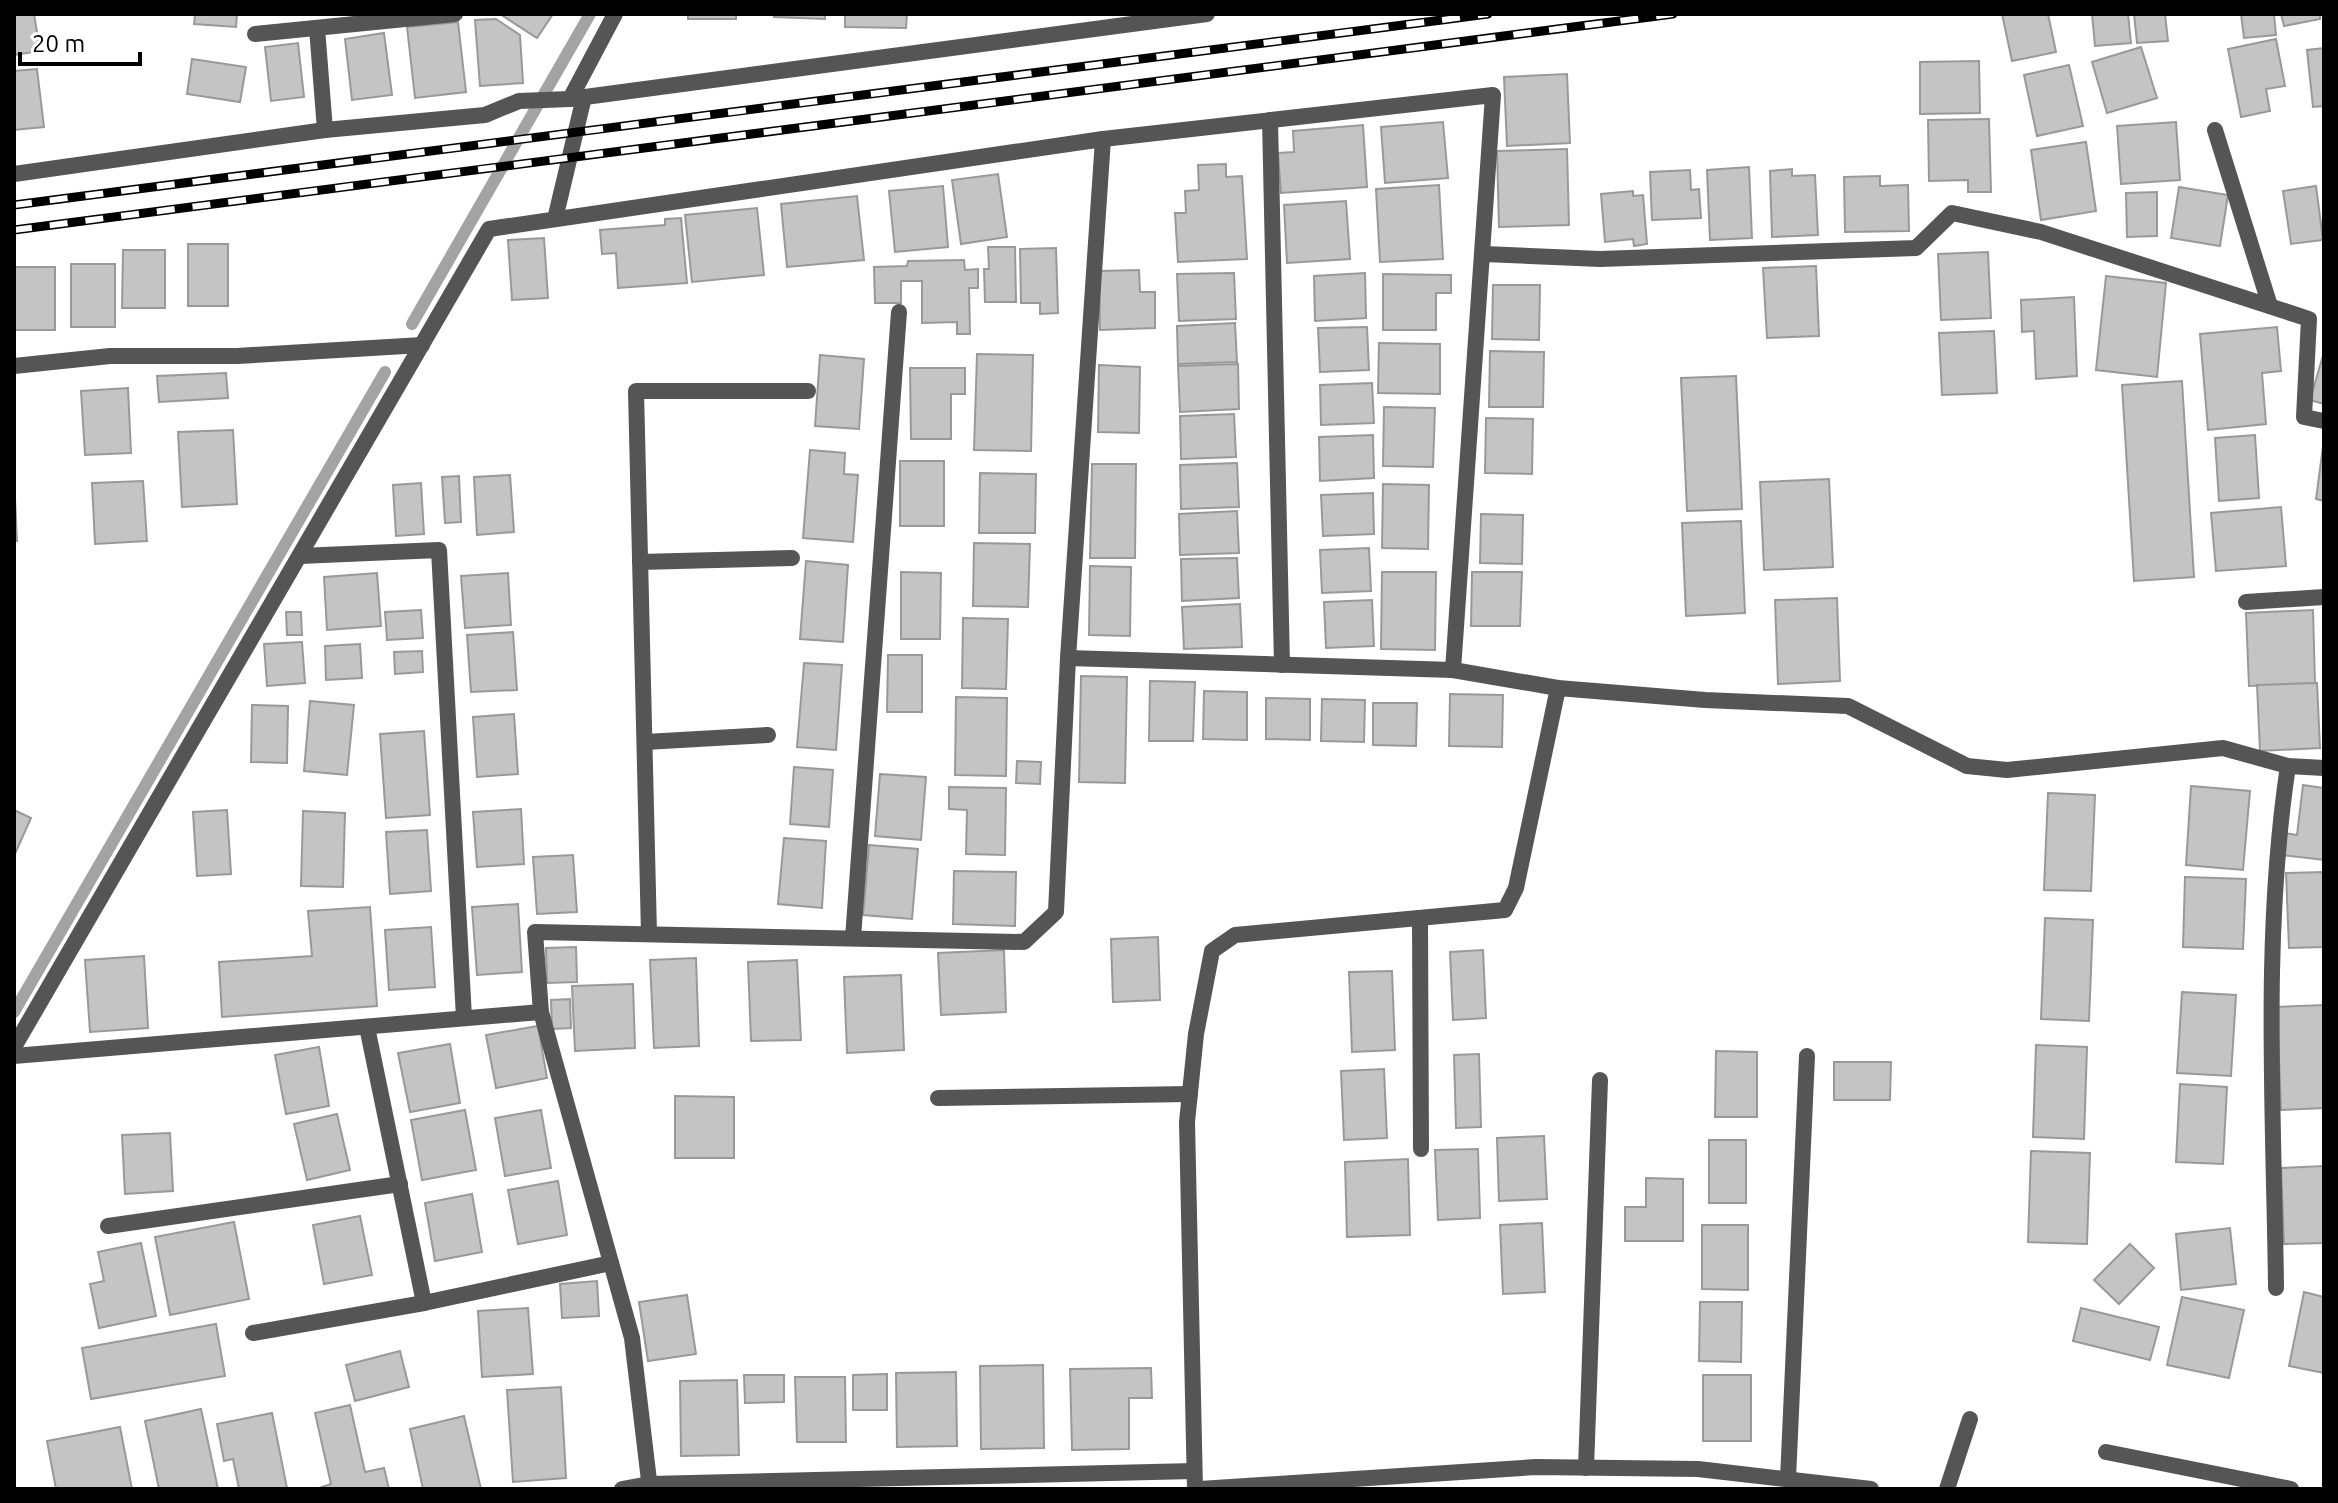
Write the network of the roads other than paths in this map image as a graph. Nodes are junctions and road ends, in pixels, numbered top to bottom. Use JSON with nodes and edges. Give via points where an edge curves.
{"nodes":[{"id":1,"x":455,"y":14,"type":"edge"},
{"id":2,"x":615,"y":14,"type":"edge"},
{"id":3,"x":1207,"y":14,"type":"edge"},
{"id":4,"x":317,"y":28,"type":"junction"},
{"id":5,"x":255,"y":34,"type":"dead end"},
{"id":6,"x":572,"y":98,"type":"junction"},
{"id":7,"x":1270,"y":120,"type":"junction"},
{"id":8,"x":325,"y":130,"type":"junction"},
{"id":9,"x":2215,"y":130,"type":"dead end"},
{"id":10,"x":1103,"y":139,"type":"junction"},
{"id":11,"x":14,"y":174,"type":"edge"},
{"id":12,"x":555,"y":219,"type":"junction"},
{"id":13,"x":1484,"y":254,"type":"junction"},
{"id":14,"x":2270,"y":306,"type":"junction"},
{"id":15,"x":899,"y":312,"type":"dead end"},
{"id":16,"x":422,"y":345,"type":"junction"},
{"id":17,"x":14,"y":366,"type":"edge"},
{"id":18,"x":808,"y":391,"type":"dead end"},
{"id":19,"x":2324,"y":421,"type":"edge"},
{"id":20,"x":300,"y":556,"type":"junction"},
{"id":21,"x":792,"y":558,"type":"dead end"},
{"id":22,"x":640,"y":562,"type":"junction"},
{"id":23,"x":2324,"y":597,"type":"edge"},
{"id":24,"x":2246,"y":602,"type":"dead end"},
{"id":25,"x":1068,"y":658,"type":"junction"},
{"id":26,"x":1282,"y":665,"type":"junction"},
{"id":27,"x":1453,"y":670,"type":"junction"},
{"id":28,"x":1558,"y":688,"type":"junction"},
{"id":29,"x":768,"y":735,"type":"dead end"},
{"id":30,"x":645,"y":742,"type":"junction"},
{"id":31,"x":2288,"y":766,"type":"junction"},
{"id":32,"x":2324,"y":768,"type":"edge"},
{"id":33,"x":1420,"y":918,"type":"junction"},
{"id":34,"x":649,"y":934,"type":"junction"},
{"id":35,"x":853,"y":938,"type":"junction"},
{"id":36,"x":541,"y":1012,"type":"junction"},
{"id":37,"x":464,"y":1018,"type":"junction"},
{"id":38,"x":367,"y":1027,"type":"junction"},
{"id":39,"x":14,"y":1047,"type":"edge"},
{"id":40,"x":14,"y":1056,"type":"edge"},
{"id":41,"x":1807,"y":1056,"type":"dead end"},
{"id":42,"x":1600,"y":1080,"type":"dead end"},
{"id":43,"x":1190,"y":1094,"type":"junction"},
{"id":44,"x":938,"y":1098,"type":"dead end"},
{"id":45,"x":1421,"y":1149,"type":"dead end"},
{"id":46,"x":400,"y":1184,"type":"junction"},
{"id":47,"x":108,"y":1226,"type":"dead end"},
{"id":48,"x":611,"y":1263,"type":"junction"},
{"id":49,"x":2276,"y":1288,"type":"dead end"},
{"id":50,"x":424,"y":1303,"type":"junction"},
{"id":51,"x":253,"y":1333,"type":"dead end"},
{"id":52,"x":1970,"y":1419,"type":"dead end"},
{"id":53,"x":2106,"y":1452,"type":"dead end"},
{"id":54,"x":1586,"y":1468,"type":"junction"},
{"id":55,"x":1194,"y":1471,"type":"junction"},
{"id":56,"x":1788,"y":1479,"type":"junction"},
{"id":57,"x":1376,"y":1483,"type":"edge"},
{"id":58,"x":649,"y":1487,"type":"edge"},
{"id":59,"x":622,"y":1489,"type":"edge"},
{"id":60,"x":1197,"y":1489,"type":"edge"},
{"id":61,"x":1871,"y":1489,"type":"edge"},
{"id":62,"x":1947,"y":1489,"type":"edge"},
{"id":63,"x":2291,"y":1489,"type":"edge"}],
"edges":[{"from":1,"to":4,"type":"street"},
{"from":2,"to":6,"type":"street"},
{"from":3,"to":6,"type":"street"},
{"from":4,"to":5,"type":"street"},
{"from":4,"to":8,"type":"street"},
{"from":6,"to":8,"type":"street","via":[[528,100],[485,115]]},
{"from":6,"to":12,"type":"street"},
{"from":7,"to":10,"type":"street"},
{"from":7,"to":13,"type":"street","via":[[1493,95]]},
{"from":7,"to":26,"type":"street"},
{"from":8,"to":11,"type":"street"},
{"from":9,"to":14,"type":"street"},
{"from":10,"to":12,"type":"street"},
{"from":10,"to":25,"type":"street"},
{"from":12,"to":16,"type":"street","via":[[489,229]]},
{"from":13,"to":14,"type":"street","via":[[1600,259],[1916,248],[1952,213],[2041,232]]},
{"from":13,"to":27,"type":"street"},
{"from":14,"to":19,"type":"street","via":[[2309,319],[2304,417]]},
{"from":15,"to":35,"type":"street"},
{"from":16,"to":17,"type":"street","via":[[237,356],[110,356]]},
{"from":16,"to":20,"type":"street"},
{"from":18,"to":22,"type":"street","via":[[636,391]]},
{"from":20,"to":37,"type":"street","via":[[439,550]]},
{"from":20,"to":39,"type":"street"},
{"from":21,"to":22,"type":"street"},
{"from":22,"to":30,"type":"street"},
{"from":23,"to":24,"type":"street"},
{"from":25,"to":26,"type":"street"},
{"from":25,"to":35,"type":"street","via":[[1056,912],[1024,942]]},
{"from":26,"to":27,"type":"street"},
{"from":27,"to":28,"type":"street"},
{"from":28,"to":31,"type":"street","via":[[1848,706],[1967,766],[2007,770],[2223,748]]},
{"from":28,"to":33,"type":"street","via":[[1516,888],[1505,910]]},
{"from":29,"to":30,"type":"street"},
{"from":30,"to":34,"type":"street"},
{"from":31,"to":32,"type":"street"},
{"from":31,"to":49,"type":"street","via":[[2277,842],[2272,974]]},
{"from":33,"to":43,"type":"street","via":[[1235,935],[1212,951]]},
{"from":33,"to":45,"type":"street"},
{"from":34,"to":35,"type":"street"},
{"from":34,"to":36,"type":"street","via":[[535,932]]},
{"from":36,"to":37,"type":"street"},
{"from":36,"to":48,"type":"street"},
{"from":37,"to":38,"type":"street"},
{"from":38,"to":40,"type":"street"},
{"from":38,"to":46,"type":"street"},
{"from":41,"to":56,"type":"street"},
{"from":42,"to":54,"type":"street"},
{"from":43,"to":44,"type":"street"},
{"from":43,"to":55,"type":"street"},
{"from":46,"to":47,"type":"street"},
{"from":46,"to":50,"type":"street"},
{"from":48,"to":50,"type":"street"},
{"from":48,"to":58,"type":"street","via":[[632,1338]]},
{"from":50,"to":51,"type":"street"},
{"from":52,"to":62,"type":"street"},
{"from":53,"to":63,"type":"street"},
{"from":54,"to":56,"type":"street","via":[[1698,1469]]},
{"from":54,"to":57,"type":"street","via":[[1536,1467]]},
{"from":55,"to":58,"type":"street"},
{"from":55,"to":60,"type":"street"},
{"from":56,"to":61,"type":"street"},
{"from":57,"to":60,"type":"street"},
{"from":58,"to":59,"type":"street"}]}
